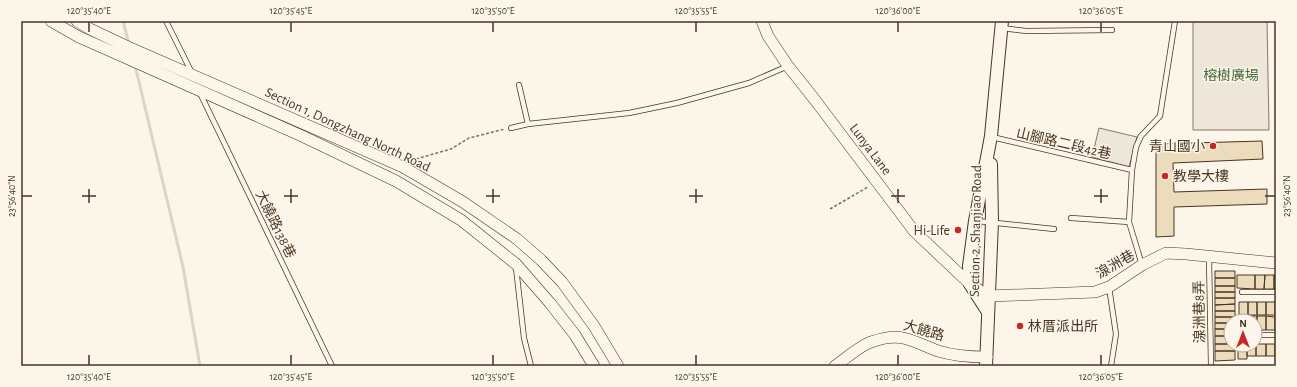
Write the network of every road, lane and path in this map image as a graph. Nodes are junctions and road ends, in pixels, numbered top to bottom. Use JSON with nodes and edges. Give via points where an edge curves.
{"nodes":[{"id":1,"x":51,"y":21,"type":"edge"},
{"id":2,"x":77,"y":21,"type":"edge"},
{"id":3,"x":166,"y":21,"type":"edge"},
{"id":4,"x":762,"y":21,"type":"edge"},
{"id":5,"x":1175,"y":21,"type":"edge"},
{"id":6,"x":1001,"y":25,"type":"edge"},
{"id":7,"x":1112,"y":30,"type":"dead end"},
{"id":8,"x":788,"y":66,"type":"junction"},
{"id":9,"x":193,"y":75,"type":"junction"},
{"id":10,"x":519,"y":85,"type":"dead end"},
{"id":11,"x":200,"y":92,"type":"junction"},
{"id":12,"x":528,"y":124,"type":"junction"},
{"id":13,"x":511,"y":128,"type":"joint"},
{"id":14,"x":991,"y":136,"type":"junction"},
{"id":15,"x":416,"y":160,"type":"dead end"},
{"id":16,"x":1132,"y":170,"type":"junction"},
{"id":17,"x":877,"y":182,"type":"junction"},
{"id":18,"x":830,"y":209,"type":"dead end"},
{"id":19,"x":1071,"y":218,"type":"dead end"},
{"id":20,"x":975,"y":221,"type":"junction"},
{"id":21,"x":992,"y":222,"type":"junction"},
{"id":22,"x":1128,"y":222,"type":"junction"},
{"id":23,"x":1054,"y":229,"type":"dead end"},
{"id":24,"x":1209,"y":257,"type":"junction"},
{"id":25,"x":1276,"y":263,"type":"edge"},
{"id":26,"x":516,"y":264,"type":"junction"},
{"id":27,"x":1142,"y":265,"type":"junction"},
{"id":28,"x":970,"y":284,"type":"junction"},
{"id":29,"x":1109,"y":287,"type":"junction"},
{"id":30,"x":1242,"y":292,"type":"dead end"},
{"id":31,"x":1276,"y":292,"type":"edge"},
{"id":32,"x":988,"y":296,"type":"junction"},
{"id":33,"x":988,"y":312,"type":"junction"},
{"id":34,"x":1263,"y":335,"type":"edge"},
{"id":35,"x":1276,"y":335,"type":"edge"},
{"id":36,"x":987,"y":362,"type":"edge"},
{"id":37,"x":332,"y":366,"type":"edge"},
{"id":38,"x":531,"y":366,"type":"edge"},
{"id":39,"x":594,"y":366,"type":"edge"},
{"id":40,"x":618,"y":366,"type":"edge"},
{"id":41,"x":835,"y":366,"type":"edge"},
{"id":42,"x":1111,"y":366,"type":"edge"},
{"id":43,"x":1211,"y":366,"type":"edge"}],
"edges":[{"from":1,"to":11,"type":"street","name":"Section 1, Dongzhang North Road","via":[[79,37]]},
{"from":2,"to":9,"type":"street","name":"Section 1, Dongzhang North Road"},
{"from":3,"to":9,"type":"lane","name":"大饒路138巷"},
{"from":4,"to":8,"type":"street","name":"Lunya Lane","via":[[768,36]]},
{"from":5,"to":16,"type":"lane","via":[[1160,116],[1141,136],[1136,147]]},
{"from":6,"to":7,"type":"lane","via":[[1026,31]]},
{"from":6,"to":14,"type":"main road","name":"Section 2, Shanjiao Road"},
{"from":8,"to":12,"type":"lane","via":[[749,83],[677,103],[629,113]]},
{"from":8,"to":17,"type":"street","name":"Lunya Lane"},
{"from":9,"to":11,"type":"lane","name":"大饒路138巷"},
{"from":9,"to":40,"type":"street","name":"Section 1, Dongzhang North Road","via":[[403,167],[463,202],[517,239],[562,282],[594,326]]},
{"from":10,"to":12,"type":"lane"},
{"from":11,"to":26,"type":"street","name":"Section 1, Dongzhang North Road","via":[[302,136],[396,181],[460,220]]},
{"from":11,"to":37,"type":"lane","name":"大饒路138巷"},
{"from":12,"to":13,"type":"lane"},
{"from":13,"to":15,"type":"path","via":[[469,138],[451,149]]},
{"from":14,"to":16,"type":"lane","name":"山腳路二段42巷"},
{"from":14,"to":20,"type":"main road","name":"Section 2, Shanjiao Road"},
{"from":14,"to":21,"type":"main road","name":"Section 2, Shanjiao Road"},
{"from":16,"to":22,"type":"lane"},
{"from":17,"to":18,"type":"path"},
{"from":17,"to":28,"type":"street","name":"Lunya Lane","via":[[914,230]]},
{"from":19,"to":22,"type":"lane"},
{"from":20,"to":21,"type":"lane"},
{"from":20,"to":28,"type":"main road","name":"Section 2, Shanjiao Road","via":[[969,266]]},
{"from":21,"to":23,"type":"lane"},
{"from":21,"to":32,"type":"main road","name":"Section 2, Shanjiao Road"},
{"from":22,"to":27,"type":"lane"},
{"from":24,"to":25,"type":"street","name":"湶洲巷"},
{"from":24,"to":27,"type":"street","name":"湶洲巷","via":[[1166,253]]},
{"from":24,"to":43,"type":"lane","name":"湶洲巷8弄"},
{"from":26,"to":38,"type":"lane","via":[[524,338]]},
{"from":26,"to":39,"type":"street","name":"Section 1, Dongzhang North Road","via":[[575,335]]},
{"from":27,"to":29,"type":"street","name":"湶洲巷"},
{"from":28,"to":32,"type":"street"},
{"from":28,"to":33,"type":"main road","name":"Section 2, Shanjiao Road"},
{"from":29,"to":32,"type":"street","name":"湶洲巷","via":[[1095,292]]},
{"from":29,"to":42,"type":"lane","via":[[1116,334]]},
{"from":30,"to":31,"type":"lane"},
{"from":32,"to":33,"type":"main road","name":"Section 2, Shanjiao Road"},
{"from":33,"to":36,"type":"main road"},
{"from":34,"to":35,"type":"lane"},
{"from":36,"to":41,"type":"street","name":"大饒路","via":[[938,351],[895,336],[869,342]]}]}
